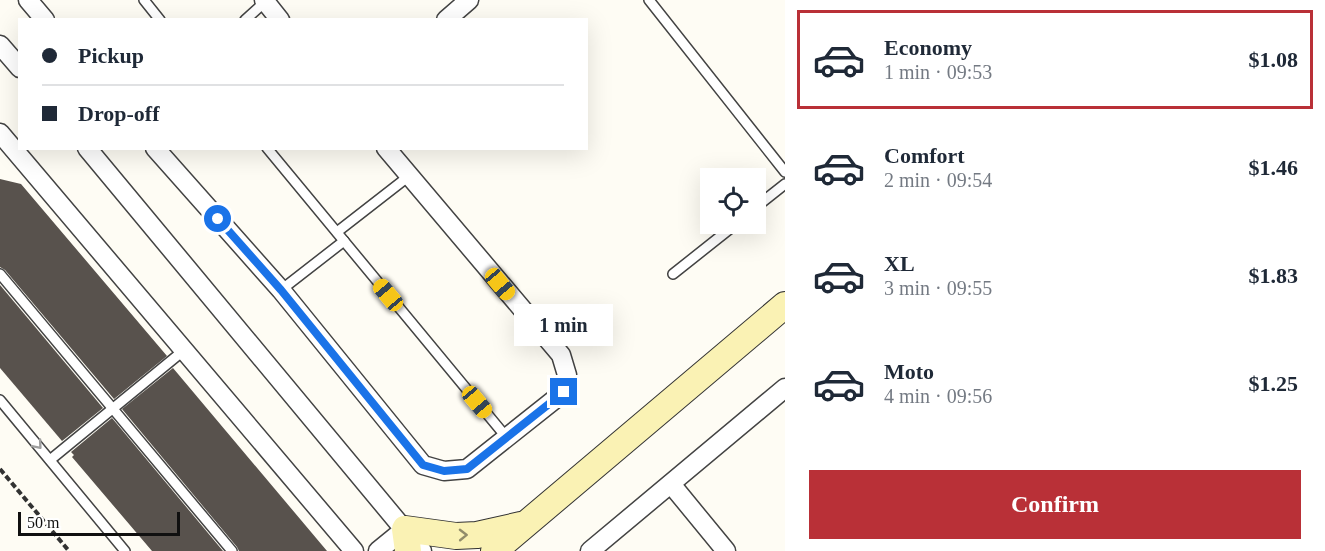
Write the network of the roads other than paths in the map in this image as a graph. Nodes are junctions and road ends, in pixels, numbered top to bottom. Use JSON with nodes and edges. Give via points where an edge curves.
{"nodes":[{"id":1,"x":28,"y":0,"type":"edge"},
{"id":2,"x":144,"y":0,"type":"edge"},
{"id":3,"x":469,"y":0,"type":"edge"},
{"id":4,"x":649,"y":0,"type":"edge"},
{"id":5,"x":264,"y":1,"type":"edge"},
{"id":6,"x":43,"y":18,"type":"edge"},
{"id":7,"x":158,"y":18,"type":"edge"},
{"id":8,"x":247,"y":18,"type":"edge"},
{"id":9,"x":278,"y":18,"type":"edge"},
{"id":10,"x":448,"y":18,"type":"edge"},
{"id":11,"x":0,"y":45,"type":"edge"},
{"id":12,"x":18,"y":66,"type":"edge"},
{"id":13,"x":7,"y":139,"type":"edge"},
{"id":14,"x":89,"y":150,"type":"edge"},
{"id":15,"x":157,"y":150,"type":"edge"},
{"id":16,"x":269,"y":150,"type":"edge"},
{"id":17,"x":388,"y":150,"type":"edge"},
{"id":18,"x":785,"y":172,"type":"edge"},
{"id":19,"x":409,"y":176,"type":"junction"},
{"id":20,"x":785,"y":184,"type":"edge"},
{"id":21,"x":766,"y":199,"type":"edge"},
{"id":22,"x":337,"y":232,"type":"junction"},
{"id":23,"x":723,"y":234,"type":"edge"},
{"id":24,"x":344,"y":241,"type":"junction"},
{"id":25,"x":0,"y":274,"type":"edge"},
{"id":26,"x":673,"y":274,"type":"dead end"},
{"id":27,"x":281,"y":290,"type":"junction"},
{"id":28,"x":785,"y":305,"type":"edge"},
{"id":29,"x":183,"y":351,"type":"junction"},
{"id":30,"x":785,"y":388,"type":"edge"},
{"id":31,"x":0,"y":400,"type":"edge"},
{"id":32,"x":113,"y":408,"type":"junction"},
{"id":33,"x":507,"y":438,"type":"junction"},
{"id":34,"x":51,"y":460,"type":"junction"},
{"id":35,"x":671,"y":484,"type":"junction"},
{"id":36,"x":524,"y":524,"type":"junction"},
{"id":37,"x":407,"y":540,"type":"edge"},
{"id":38,"x":125,"y":551,"type":"edge"},
{"id":39,"x":232,"y":551,"type":"edge"},
{"id":40,"x":354,"y":551,"type":"edge"},
{"id":41,"x":378,"y":551,"type":"edge"},
{"id":42,"x":422,"y":551,"type":"edge"},
{"id":43,"x":494,"y":551,"type":"edge"},
{"id":44,"x":590,"y":551,"type":"edge"},
{"id":45,"x":726,"y":551,"type":"edge"}],
"edges":[{"from":1,"to":6,"type":"street"},
{"from":2,"to":7,"type":"lane"},
{"from":3,"to":10,"type":"street"},
{"from":4,"to":18,"type":"lane"},
{"from":5,"to":8,"type":"lane"},
{"from":5,"to":9,"type":"street"},
{"from":11,"to":12,"type":"street"},
{"from":13,"to":29,"type":"street"},
{"from":14,"to":37,"type":"street"},
{"from":15,"to":27,"type":"street"},
{"from":16,"to":22,"type":"lane"},
{"from":17,"to":19,"type":"street"},
{"from":19,"to":22,"type":"lane"},
{"from":19,"to":33,"type":"street","via":[[561,356],[567,375],[564,392]]},
{"from":20,"to":21,"type":"lane"},
{"from":22,"to":24,"type":"lane"},
{"from":23,"to":26,"type":"lane"},
{"from":24,"to":27,"type":"lane"},
{"from":24,"to":33,"type":"lane"},
{"from":25,"to":32,"type":"lane"},
{"from":27,"to":33,"type":"street","via":[[423,465],[444,471],[467,469]]},
{"from":28,"to":36,"type":"main road"},
{"from":29,"to":32,"type":"lane"},
{"from":29,"to":40,"type":"street"},
{"from":30,"to":35,"type":"street"},
{"from":31,"to":34,"type":"lane","one_way":true},
{"from":32,"to":34,"type":"lane"},
{"from":32,"to":39,"type":"lane"},
{"from":34,"to":38,"type":"lane"},
{"from":35,"to":44,"type":"street"},
{"from":35,"to":45,"type":"street"},
{"from":37,"to":36,"type":"main road","one_way":true,"via":[[477,535]]},
{"from":36,"to":43,"type":"main road"},
{"from":37,"to":41,"type":"street"},
{"from":37,"to":42,"type":"street"}]}
